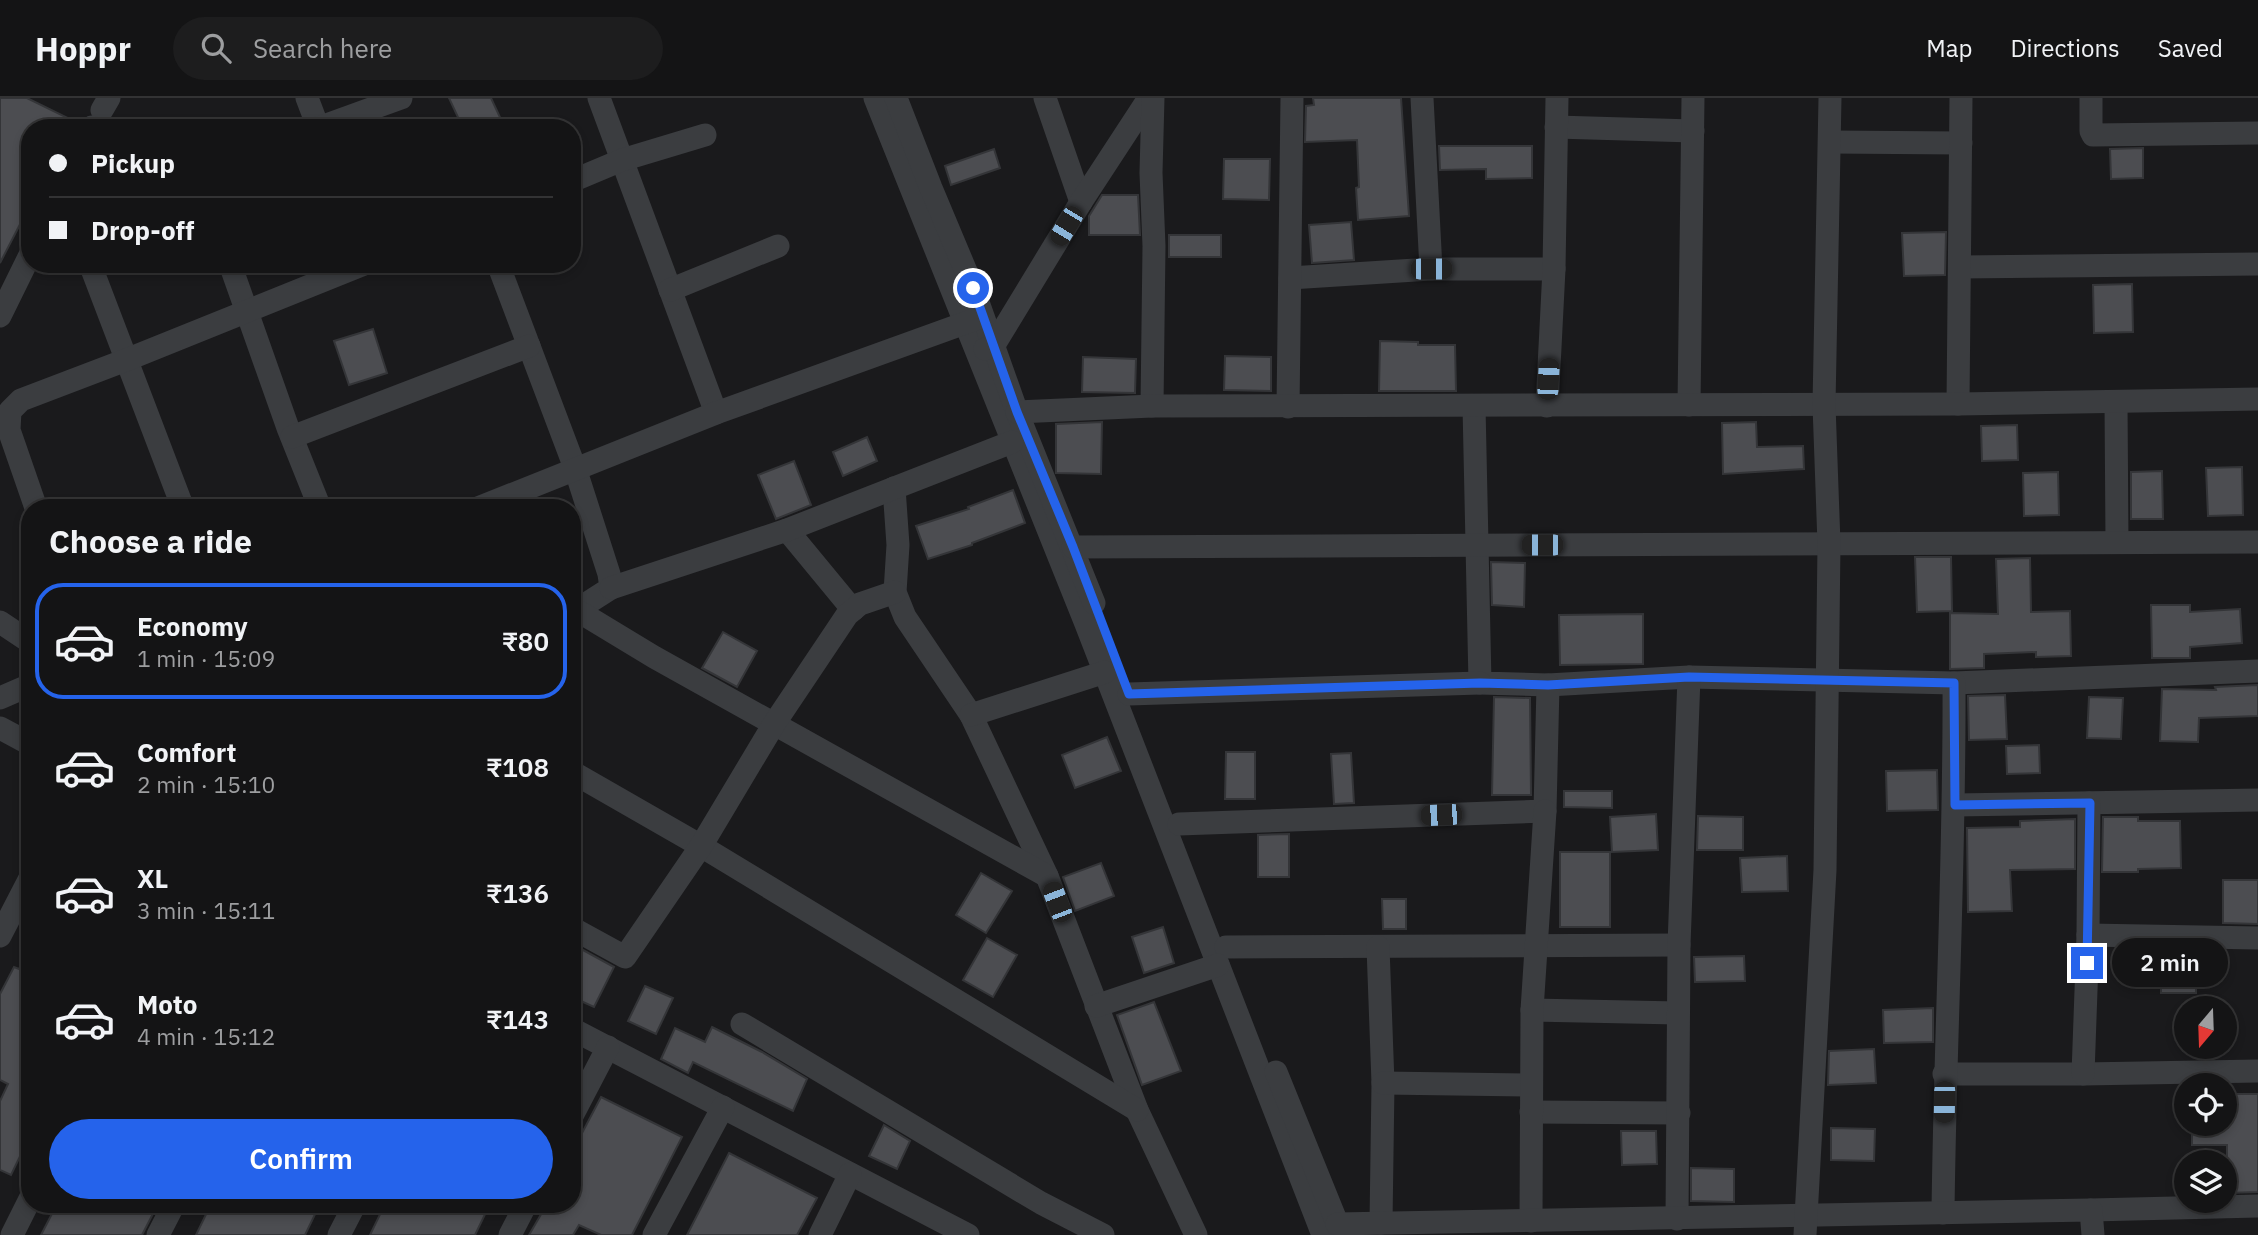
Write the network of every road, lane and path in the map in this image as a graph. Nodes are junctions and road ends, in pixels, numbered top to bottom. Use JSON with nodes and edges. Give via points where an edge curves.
{"nodes":[{"id":1,"x":307,"y":98,"type":"edge"},
{"id":2,"x":401,"y":98,"type":"edge"},
{"id":3,"x":599,"y":98,"type":"edge"},
{"id":4,"x":875,"y":98,"type":"edge"},
{"id":5,"x":896,"y":98,"type":"edge"},
{"id":6,"x":1045,"y":98,"type":"edge"},
{"id":7,"x":1151,"y":98,"type":"edge"},
{"id":8,"x":1292,"y":98,"type":"edge"},
{"id":9,"x":1422,"y":98,"type":"edge"},
{"id":10,"x":1557,"y":98,"type":"edge"},
{"id":11,"x":1693,"y":98,"type":"edge"},
{"id":12,"x":1830,"y":98,"type":"edge"},
{"id":13,"x":1961,"y":98,"type":"edge"},
{"id":14,"x":2091,"y":98,"type":"edge"},
{"id":15,"x":315,"y":119,"type":"edge"},
{"id":16,"x":343,"y":119,"type":"edge"},
{"id":17,"x":1556,"y":127,"type":"junction"},
{"id":18,"x":1693,"y":131,"type":"junction"},
{"id":19,"x":2258,"y":133,"type":"edge"},
{"id":20,"x":705,"y":135,"type":"dead end"},
{"id":21,"x":1829,"y":142,"type":"junction"},
{"id":22,"x":1961,"y":143,"type":"junction"},
{"id":23,"x":622,"y":160,"type":"junction"},
{"id":24,"x":581,"y":176,"type":"edge"},
{"id":25,"x":1081,"y":202,"type":"junction"},
{"id":26,"x":778,"y":246,"type":"dead end"},
{"id":27,"x":2258,"y":264,"type":"edge"},
{"id":28,"x":1960,"y":267,"type":"junction"},
{"id":29,"x":1431,"y":269,"type":"junction"},
{"id":30,"x":1553,"y":269,"type":"junction"},
{"id":31,"x":21,"y":273,"type":"edge"},
{"id":32,"x":93,"y":273,"type":"edge"},
{"id":33,"x":233,"y":273,"type":"edge"},
{"id":34,"x":342,"y":273,"type":"edge"},
{"id":35,"x":501,"y":273,"type":"edge"},
{"id":36,"x":1290,"y":278,"type":"junction"},
{"id":37,"x":670,"y":290,"type":"junction"},
{"id":38,"x":248,"y":311,"type":"junction"},
{"id":39,"x":0,"y":316,"type":"edge"},
{"id":40,"x":973,"y":320,"type":"junction"},
{"id":41,"x":529,"y":346,"type":"junction"},
{"id":42,"x":985,"y":349,"type":"junction"},
{"id":43,"x":126,"y":360,"type":"junction"},
{"id":44,"x":2258,"y":399,"type":"edge"},
{"id":45,"x":2116,"y":402,"type":"junction"},
{"id":46,"x":1958,"y":404,"type":"junction"},
{"id":47,"x":1689,"y":405,"type":"junction"},
{"id":48,"x":1824,"y":405,"type":"junction"},
{"id":49,"x":1152,"y":406,"type":"junction"},
{"id":50,"x":1474,"y":406,"type":"junction"},
{"id":51,"x":1547,"y":406,"type":"junction"},
{"id":52,"x":1288,"y":407,"type":"junction"},
{"id":53,"x":1017,"y":412,"type":"junction"},
{"id":54,"x":716,"y":413,"type":"junction"},
{"id":55,"x":292,"y":437,"type":"junction"},
{"id":56,"x":1012,"y":442,"type":"junction"},
{"id":57,"x":575,"y":468,"type":"junction"},
{"id":58,"x":894,"y":488,"type":"junction"},
{"id":59,"x":33,"y":499,"type":"edge"},
{"id":60,"x":180,"y":499,"type":"edge"},
{"id":61,"x":316,"y":499,"type":"edge"},
{"id":62,"x":500,"y":499,"type":"edge"},
{"id":63,"x":787,"y":530,"type":"junction"},
{"id":64,"x":2117,"y":542,"type":"junction"},
{"id":65,"x":2258,"y":542,"type":"edge"},
{"id":66,"x":1829,"y":544,"type":"junction"},
{"id":67,"x":1477,"y":545,"type":"junction"},
{"id":68,"x":1073,"y":547,"type":"junction"},
{"id":69,"x":611,"y":588,"type":"junction"},
{"id":70,"x":895,"y":592,"type":"junction"},
{"id":71,"x":581,"y":608,"type":"edge"},
{"id":72,"x":853,"y":610,"type":"junction"},
{"id":73,"x":581,"y":615,"type":"edge"},
{"id":74,"x":0,"y":622,"type":"edge"},
{"id":75,"x":21,"y":636,"type":"edge"},
{"id":76,"x":2258,"y":671,"type":"edge"},
{"id":77,"x":1105,"y":672,"type":"junction"},
{"id":78,"x":1689,"y":677,"type":"junction"},
{"id":79,"x":1826,"y":681,"type":"junction"},
{"id":80,"x":1480,"y":683,"type":"junction"},
{"id":81,"x":1954,"y":683,"type":"junction"},
{"id":82,"x":1548,"y":685,"type":"junction"},
{"id":83,"x":21,"y":689,"type":"edge"},
{"id":84,"x":1129,"y":694,"type":"junction"},
{"id":85,"x":0,"y":698,"type":"edge"},
{"id":86,"x":971,"y":715,"type":"junction"},
{"id":87,"x":774,"y":724,"type":"junction"},
{"id":88,"x":0,"y":728,"type":"edge"},
{"id":89,"x":21,"y":739,"type":"edge"},
{"id":90,"x":581,"y":777,"type":"edge"},
{"id":91,"x":2258,"y":800,"type":"edge"},
{"id":92,"x":2090,"y":803,"type":"junction"},
{"id":93,"x":1955,"y":805,"type":"junction"},
{"id":94,"x":1545,"y":811,"type":"junction"},
{"id":95,"x":1179,"y":824,"type":"junction"},
{"id":96,"x":701,"y":846,"type":"junction"},
{"id":97,"x":1047,"y":876,"type":"junction"},
{"id":98,"x":21,"y":887,"type":"edge"},
{"id":99,"x":8,"y":900,"type":"edge"},
{"id":100,"x":581,"y":933,"type":"edge"},
{"id":101,"x":2088,"y":935,"type":"junction"},
{"id":102,"x":0,"y":936,"type":"edge"},
{"id":103,"x":2258,"y":938,"type":"edge"},
{"id":104,"x":1535,"y":944,"type":"junction"},
{"id":105,"x":1679,"y":944,"type":"junction"},
{"id":106,"x":1378,"y":947,"type":"junction"},
{"id":107,"x":1222,"y":956,"type":"junction"},
{"id":108,"x":1096,"y":1006,"type":"junction"},
{"id":109,"x":1532,"y":1010,"type":"junction"},
{"id":110,"x":1678,"y":1013,"type":"junction"},
{"id":111,"x":742,"y":1024,"type":"dead end"},
{"id":112,"x":581,"y":1034,"type":"edge"},
{"id":113,"x":608,"y":1047,"type":"junction"},
{"id":114,"x":2258,"y":1071,"type":"edge"},
{"id":115,"x":1944,"y":1074,"type":"junction"},
{"id":116,"x":2082,"y":1074,"type":"junction"},
{"id":117,"x":1382,"y":1083,"type":"junction"},
{"id":118,"x":1531,"y":1085,"type":"junction"},
{"id":119,"x":581,"y":1099,"type":"edge"},
{"id":120,"x":723,"y":1107,"type":"junction"},
{"id":121,"x":1137,"y":1110,"type":"junction"},
{"id":122,"x":1531,"y":1112,"type":"junction"},
{"id":123,"x":1679,"y":1113,"type":"junction"},
{"id":124,"x":850,"y":1174,"type":"junction"},
{"id":125,"x":2258,"y":1206,"type":"edge"},
{"id":126,"x":2091,"y":1210,"type":"junction"},
{"id":127,"x":23,"y":1213,"type":"edge"},
{"id":128,"x":170,"y":1213,"type":"edge"},
{"id":129,"x":350,"y":1213,"type":"edge"},
{"id":130,"x":521,"y":1213,"type":"edge"},
{"id":131,"x":1943,"y":1213,"type":"junction"},
{"id":132,"x":1677,"y":1219,"type":"junction"},
{"id":133,"x":1531,"y":1221,"type":"junction"},
{"id":134,"x":1381,"y":1223,"type":"junction"},
{"id":135,"x":1804,"y":1226,"type":"edge"},
{"id":136,"x":1334,"y":1231,"type":"edge"},
{"id":137,"x":12,"y":1235,"type":"edge"},
{"id":138,"x":159,"y":1235,"type":"edge"},
{"id":139,"x":339,"y":1235,"type":"edge"},
{"id":140,"x":510,"y":1235,"type":"edge"},
{"id":141,"x":654,"y":1235,"type":"edge"},
{"id":142,"x":820,"y":1235,"type":"edge"},
{"id":143,"x":968,"y":1235,"type":"edge"},
{"id":144,"x":1102,"y":1235,"type":"edge"},
{"id":145,"x":1196,"y":1235,"type":"edge"},
{"id":146,"x":2093,"y":1235,"type":"edge"}],
"edges":[{"from":1,"to":15,"type":"street"},
{"from":2,"to":16,"type":"street"},
{"from":3,"to":23,"type":"street"},
{"from":4,"to":40,"type":"street"},
{"from":5,"to":40,"type":"street","via":[[973,288]]},
{"from":6,"to":25,"type":"street"},
{"from":7,"to":25,"type":"street"},
{"from":7,"to":49,"type":"street"},
{"from":8,"to":36,"type":"street"},
{"from":9,"to":29,"type":"street"},
{"from":10,"to":17,"type":"street"},
{"from":11,"to":18,"type":"street"},
{"from":12,"to":21,"type":"street"},
{"from":13,"to":22,"type":"street"},
{"from":14,"to":19,"type":"street","via":[[2093,135]]},
{"from":17,"to":18,"type":"street"},
{"from":17,"to":30,"type":"street"},
{"from":18,"to":47,"type":"street"},
{"from":20,"to":23,"type":"street"},
{"from":21,"to":22,"type":"street"},
{"from":21,"to":48,"type":"street"},
{"from":22,"to":28,"type":"street"},
{"from":23,"to":24,"type":"street"},
{"from":23,"to":37,"type":"street"},
{"from":25,"to":42,"type":"street"},
{"from":26,"to":37,"type":"street"},
{"from":27,"to":28,"type":"street"},
{"from":28,"to":46,"type":"street"},
{"from":29,"to":30,"type":"street"},
{"from":29,"to":36,"type":"street"},
{"from":30,"to":51,"type":"street"},
{"from":31,"to":39,"type":"street"},
{"from":32,"to":43,"type":"street"},
{"from":33,"to":38,"type":"street"},
{"from":34,"to":38,"type":"street"},
{"from":35,"to":41,"type":"street"},
{"from":36,"to":52,"type":"street"},
{"from":37,"to":54,"type":"street"},
{"from":38,"to":43,"type":"street"},
{"from":38,"to":55,"type":"street"},
{"from":40,"to":42,"type":"street"},
{"from":40,"to":54,"type":"street"},
{"from":41,"to":55,"type":"street"},
{"from":41,"to":57,"type":"street"},
{"from":42,"to":53,"type":"street"},
{"from":42,"to":56,"type":"street"},
{"from":43,"to":59,"type":"street","via":[[21,400],[10,411],[9,430]]},
{"from":43,"to":60,"type":"street"},
{"from":44,"to":45,"type":"street"},
{"from":45,"to":46,"type":"street"},
{"from":45,"to":64,"type":"street"},
{"from":46,"to":48,"type":"street"},
{"from":47,"to":48,"type":"street"},
{"from":47,"to":51,"type":"street"},
{"from":48,"to":66,"type":"street"},
{"from":49,"to":52,"type":"street"},
{"from":49,"to":53,"type":"street"},
{"from":50,"to":51,"type":"street"},
{"from":50,"to":52,"type":"street"},
{"from":50,"to":67,"type":"street"},
{"from":53,"to":68,"type":"street"},
{"from":54,"to":57,"type":"street"},
{"from":55,"to":61,"type":"street"},
{"from":56,"to":58,"type":"street"},
{"from":56,"to":77,"type":"street"},
{"from":57,"to":62,"type":"street"},
{"from":57,"to":69,"type":"street"},
{"from":58,"to":63,"type":"street"},
{"from":58,"to":70,"type":"street"},
{"from":63,"to":69,"type":"street"},
{"from":63,"to":72,"type":"street"},
{"from":64,"to":65,"type":"street"},
{"from":64,"to":66,"type":"street"},
{"from":66,"to":67,"type":"street"},
{"from":66,"to":79,"type":"street"},
{"from":67,"to":68,"type":"street"},
{"from":67,"to":80,"type":"street"},
{"from":68,"to":84,"type":"street"},
{"from":69,"to":71,"type":"street"},
{"from":70,"to":72,"type":"street"},
{"from":70,"to":86,"type":"street","via":[[905,617]]},
{"from":72,"to":87,"type":"street"},
{"from":73,"to":87,"type":"street"},
{"from":74,"to":75,"type":"street"},
{"from":76,"to":81,"type":"street"},
{"from":77,"to":86,"type":"street"},
{"from":77,"to":107,"type":"street"},
{"from":78,"to":79,"type":"street"},
{"from":78,"to":82,"type":"street"},
{"from":78,"to":105,"type":"street"},
{"from":79,"to":81,"type":"street"},
{"from":79,"to":135,"type":"street","via":[[1825,870]]},
{"from":80,"to":82,"type":"street"},
{"from":80,"to":84,"type":"street"},
{"from":81,"to":93,"type":"street"},
{"from":82,"to":94,"type":"street"},
{"from":83,"to":85,"type":"street"},
{"from":84,"to":95,"type":"street"},
{"from":86,"to":97,"type":"street"},
{"from":87,"to":96,"type":"street"},
{"from":87,"to":97,"type":"street"},
{"from":88,"to":89,"type":"street"},
{"from":90,"to":96,"type":"street"},
{"from":91,"to":92,"type":"street"},
{"from":92,"to":93,"type":"street"},
{"from":92,"to":101,"type":"street"},
{"from":93,"to":115,"type":"street"},
{"from":94,"to":95,"type":"street"},
{"from":94,"to":104,"type":"street"},
{"from":95,"to":107,"type":"street"},
{"from":96,"to":100,"type":"street","via":[[625,957]]},
{"from":96,"to":121,"type":"street"},
{"from":97,"to":108,"type":"street"},
{"from":98,"to":99,"type":"street"},
{"from":99,"to":102,"type":"street"},
{"from":101,"to":103,"type":"street"},
{"from":101,"to":116,"type":"street"},
{"from":104,"to":105,"type":"street"},
{"from":104,"to":106,"type":"street"},
{"from":104,"to":109,"type":"street"},
{"from":105,"to":110,"type":"street"},
{"from":106,"to":107,"type":"street"},
{"from":106,"to":117,"type":"street"},
{"from":107,"to":108,"type":"street"},
{"from":107,"to":136,"type":"street"},
{"from":108,"to":121,"type":"street"},
{"from":109,"to":110,"type":"street"},
{"from":109,"to":118,"type":"street"},
{"from":110,"to":123,"type":"street"},
{"from":111,"to":144,"type":"street"},
{"from":112,"to":113,"type":"street"},
{"from":113,"to":119,"type":"street"},
{"from":113,"to":120,"type":"street"},
{"from":114,"to":116,"type":"street"},
{"from":115,"to":116,"type":"street"},
{"from":115,"to":131,"type":"street"},
{"from":117,"to":118,"type":"street"},
{"from":117,"to":134,"type":"street"},
{"from":118,"to":122,"type":"street"},
{"from":120,"to":124,"type":"street"},
{"from":120,"to":141,"type":"street"},
{"from":121,"to":145,"type":"street"},
{"from":122,"to":123,"type":"street"},
{"from":122,"to":133,"type":"street"},
{"from":123,"to":132,"type":"street"},
{"from":124,"to":142,"type":"street"},
{"from":124,"to":143,"type":"street"},
{"from":125,"to":126,"type":"street"},
{"from":126,"to":131,"type":"street"},
{"from":126,"to":146,"type":"street"},
{"from":127,"to":137,"type":"street"},
{"from":128,"to":138,"type":"street"},
{"from":129,"to":139,"type":"street"},
{"from":130,"to":140,"type":"street"},
{"from":131,"to":135,"type":"street"},
{"from":132,"to":133,"type":"street"},
{"from":132,"to":135,"type":"street"},
{"from":133,"to":134,"type":"street"},
{"from":134,"to":136,"type":"street"}]}
